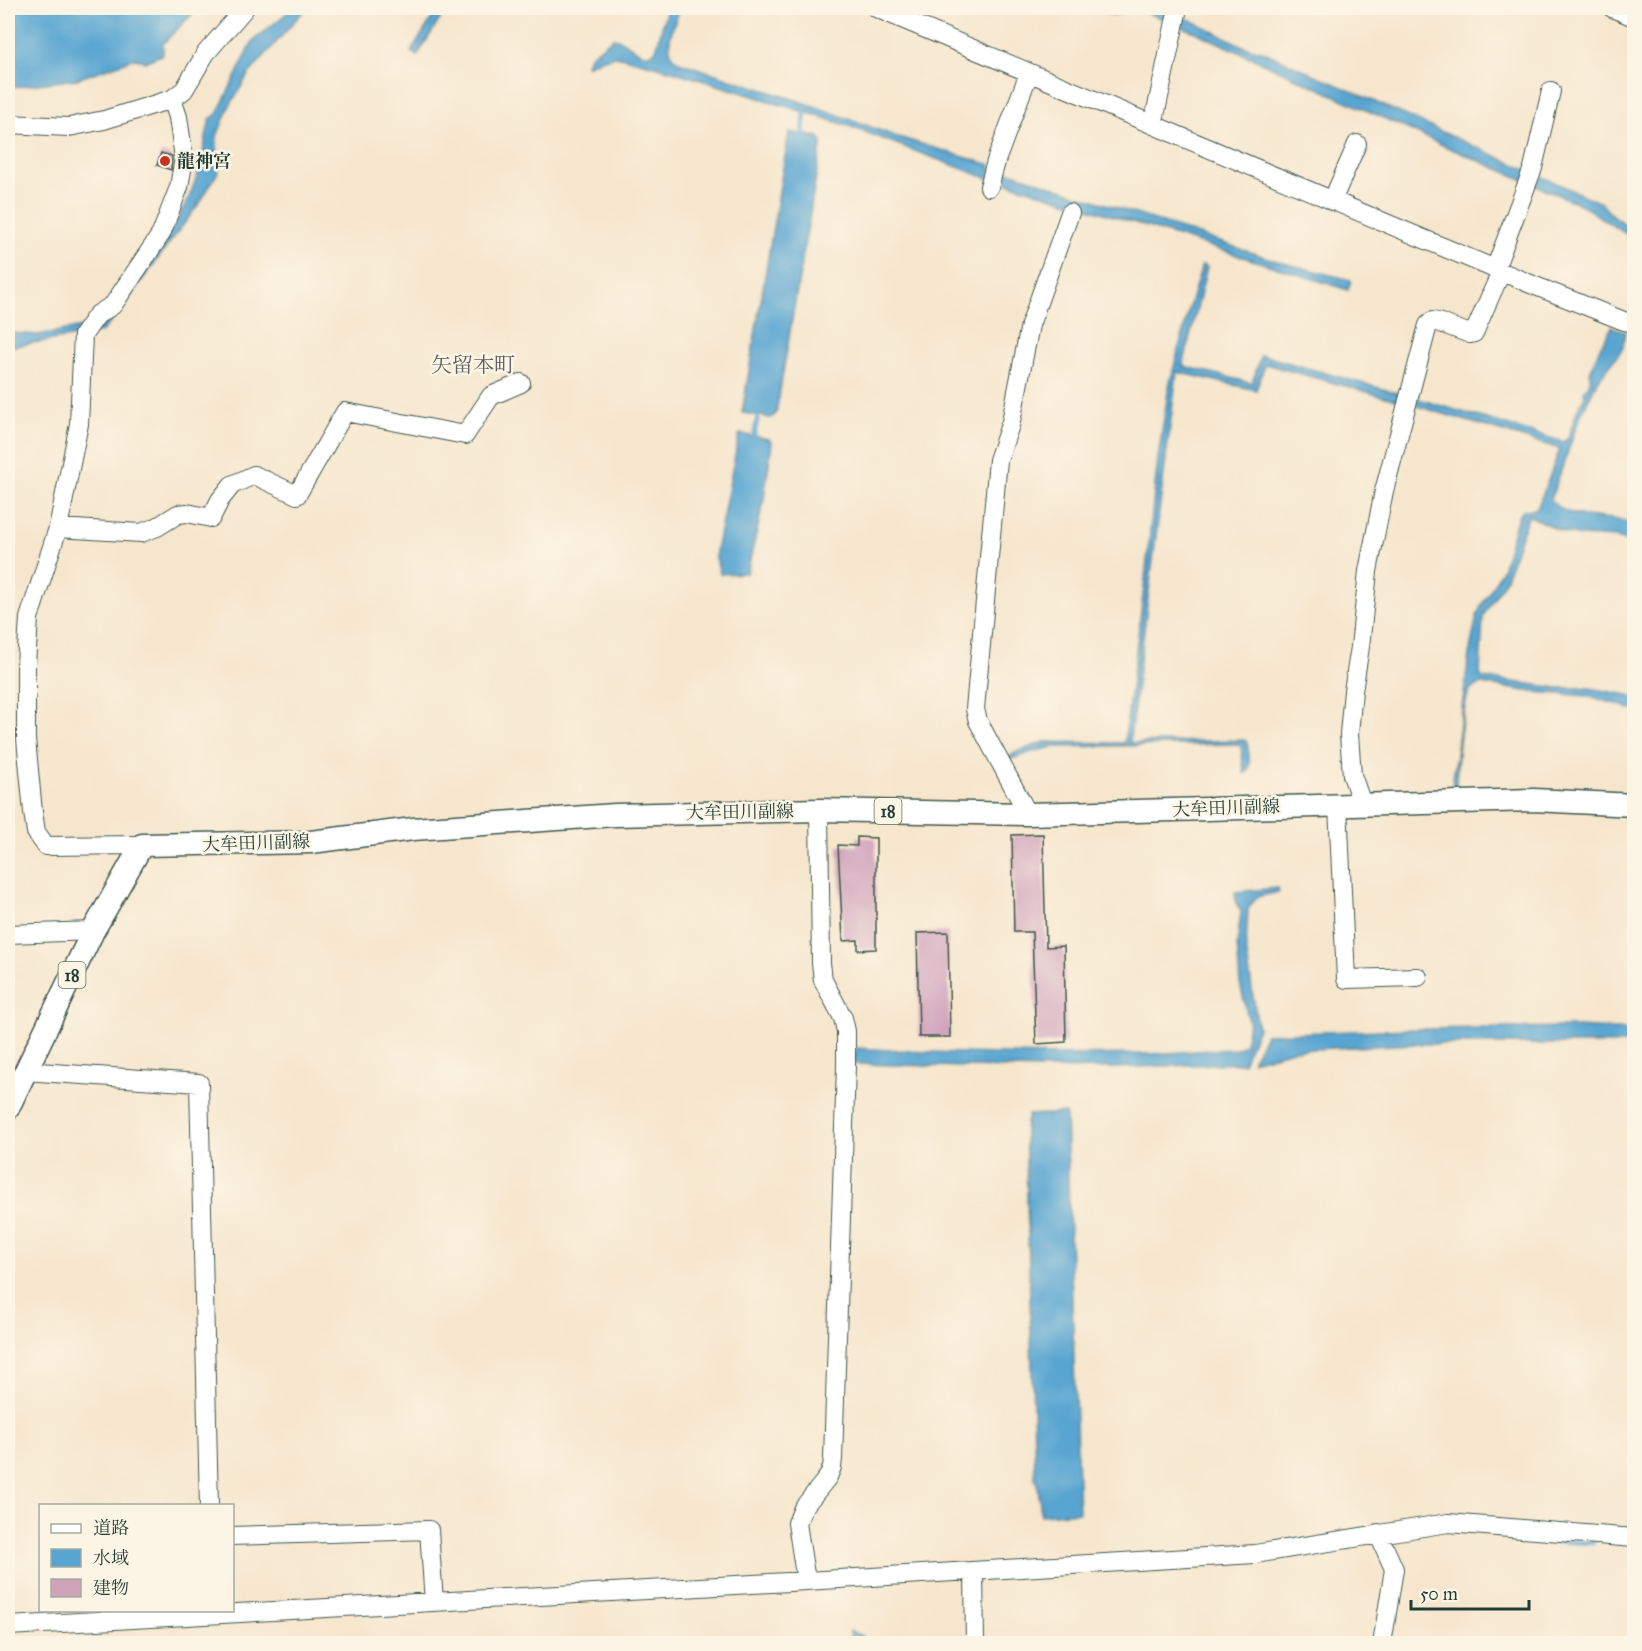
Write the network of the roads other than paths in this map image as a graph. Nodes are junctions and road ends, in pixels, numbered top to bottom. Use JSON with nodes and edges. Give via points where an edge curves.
{"nodes":[{"id":1,"x":245,"y":8,"type":"edge"},
{"id":2,"x":876,"y":8,"type":"edge"},
{"id":3,"x":1178,"y":8,"type":"edge"},
{"id":4,"x":1612,"y":8,"type":"edge"},
{"id":5,"x":1635,"y":17,"type":"edge"},
{"id":6,"x":1029,"y":73,"type":"junction"},
{"id":7,"x":1551,"y":91,"type":"dead end"},
{"id":8,"x":172,"y":99,"type":"junction"},
{"id":9,"x":8,"y":124,"type":"edge"},
{"id":10,"x":1153,"y":125,"type":"junction"},
{"id":11,"x":1357,"y":144,"type":"dead end"},
{"id":12,"x":990,"y":182,"type":"dead end"},
{"id":13,"x":1332,"y":201,"type":"junction"},
{"id":14,"x":1070,"y":213,"type":"dead end"},
{"id":15,"x":1498,"y":270,"type":"junction"},
{"id":16,"x":1635,"y":323,"type":"edge"},
{"id":17,"x":521,"y":383,"type":"dead end"},
{"id":18,"x":58,"y":528,"type":"junction"},
{"id":19,"x":1635,"y":797,"type":"edge"},
{"id":20,"x":1362,"y":804,"type":"junction"},
{"id":21,"x":1338,"y":805,"type":"junction"},
{"id":22,"x":1634,"y":805,"type":"edge"},
{"id":23,"x":819,"y":810,"type":"junction"},
{"id":24,"x":1028,"y":814,"type":"junction"},
{"id":25,"x":142,"y":846,"type":"junction"},
{"id":26,"x":93,"y":931,"type":"junction"},
{"id":27,"x":8,"y":934,"type":"edge"},
{"id":28,"x":1418,"y":976,"type":"dead end"},
{"id":29,"x":24,"y":1071,"type":"junction"},
{"id":30,"x":8,"y":1108,"type":"edge"},
{"id":31,"x":208,"y":1504,"type":"edge"},
{"id":32,"x":1378,"y":1533,"type":"junction"},
{"id":33,"x":234,"y":1536,"type":"edge"},
{"id":34,"x":1635,"y":1538,"type":"edge"},
{"id":35,"x":974,"y":1570,"type":"junction"},
{"id":36,"x":806,"y":1581,"type":"junction"},
{"id":37,"x":434,"y":1602,"type":"junction"},
{"id":38,"x":8,"y":1626,"type":"edge"},
{"id":39,"x":975,"y":1644,"type":"edge"},
{"id":40,"x":1382,"y":1644,"type":"edge"}],
"edges":[{"from":1,"to":8,"type":"street","via":[[206,53],[184,90]]},
{"from":2,"to":6,"type":"street"},
{"from":3,"to":10,"type":"street"},
{"from":4,"to":5,"type":"street"},
{"from":6,"to":10,"type":"street"},
{"from":6,"to":12,"type":"street"},
{"from":7,"to":15,"type":"street","via":[[1530,176]]},
{"from":8,"to":9,"type":"street","via":[[69,127]]},
{"from":8,"to":18,"type":"street","via":[[184,158],[179,187],[161,234],[113,305],[97,315],[83,335],[79,424]]},
{"from":10,"to":13,"type":"street"},
{"from":11,"to":13,"type":"street"},
{"from":13,"to":15,"type":"street"},
{"from":14,"to":24,"type":"street","via":[[1030,326],[1011,422],[998,460],[975,709]]},
{"from":15,"to":16,"type":"street"},
{"from":15,"to":20,"type":"street","via":[[1474,333],[1438,322],[1428,325],[1383,491],[1368,571],[1349,734],[1352,775]]},
{"from":17,"to":18,"type":"street","via":[[491,396],[465,435],[345,412],[297,495],[254,475],[232,485],[211,518],[178,514],[141,533]]},
{"from":18,"to":25,"type":"street","via":[[29,618],[26,739],[36,832],[46,846]]},
{"from":19,"to":22,"type":"street"},
{"from":20,"to":21,"type":"main road","name":"大牟田川副線","number":"18"},
{"from":20,"to":22,"type":"main road","name":"大牟田川副線","number":"18","via":[[1534,800]]},
{"from":21,"to":24,"type":"main road","name":"大牟田川副線","number":"18"},
{"from":21,"to":28,"type":"street","via":[[1346,979]]},
{"from":23,"to":24,"type":"main road","name":"大牟田川副線","number":"18"},
{"from":23,"to":25,"type":"main road","name":"大牟田川副線","number":"18","via":[[615,815],[413,829],[311,842]]},
{"from":23,"to":36,"type":"street","via":[[821,963],[823,980],[843,1018],[846,1066],[832,1467],[797,1523]]},
{"from":25,"to":26,"type":"main road","number":"18"},
{"from":26,"to":27,"type":"street"},
{"from":26,"to":29,"type":"main road","number":"18"},
{"from":29,"to":30,"type":"main road","number":"18"},
{"from":29,"to":31,"type":"street","via":[[199,1083]]},
{"from":32,"to":34,"type":"street","via":[[1448,1523]]},
{"from":32,"to":35,"type":"street","via":[[1254,1554]]},
{"from":32,"to":40,"type":"street","via":[[1394,1569]]},
{"from":33,"to":37,"type":"street","via":[[429,1530]]},
{"from":35,"to":36,"type":"street"},
{"from":35,"to":39,"type":"street"},
{"from":36,"to":37,"type":"street"},
{"from":37,"to":38,"type":"street"}]}
